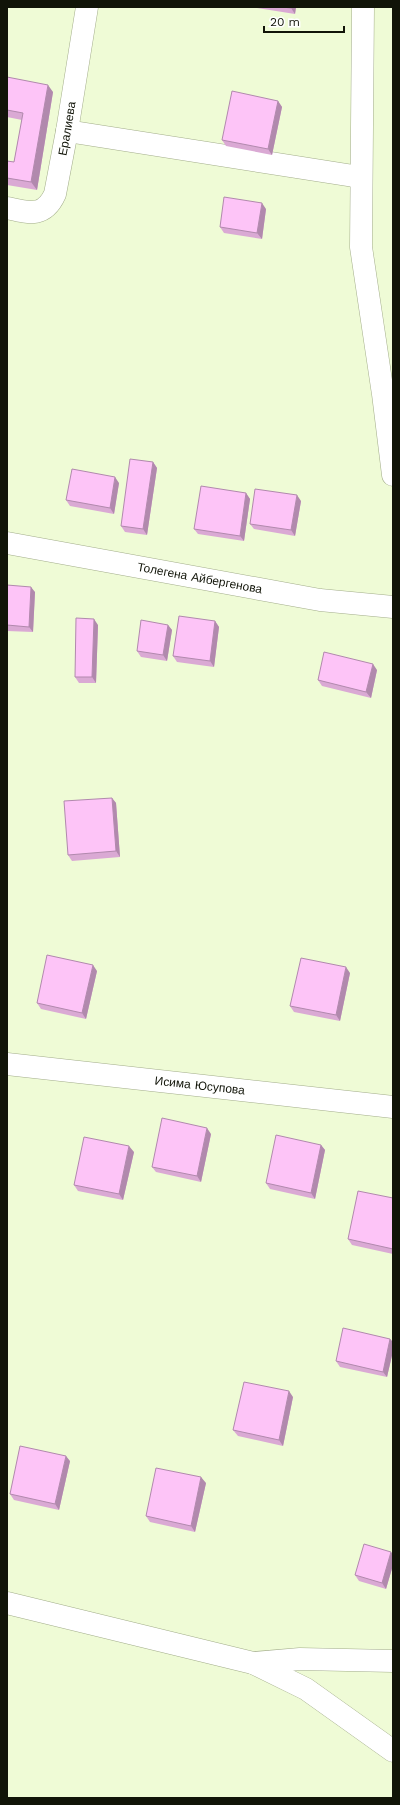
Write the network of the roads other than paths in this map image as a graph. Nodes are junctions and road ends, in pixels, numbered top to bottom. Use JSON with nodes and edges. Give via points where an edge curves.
{"nodes":[{"id":1,"x":87,"y":7,"type":"edge"},
{"id":2,"x":363,"y":7,"type":"edge"},
{"id":3,"x":67,"y":131,"type":"junction"},
{"id":4,"x":360,"y":177,"type":"junction"},
{"id":5,"x":7,"y":208,"type":"edge"},
{"id":6,"x":393,"y":475,"type":"edge"},
{"id":7,"x":7,"y":543,"type":"edge"},
{"id":8,"x":393,"y":607,"type":"edge"},
{"id":9,"x":7,"y":1064,"type":"edge"},
{"id":10,"x":393,"y":1107,"type":"edge"},
{"id":11,"x":7,"y":1603,"type":"edge"},
{"id":12,"x":393,"y":1661,"type":"edge"},
{"id":13,"x":252,"y":1663,"type":"junction"},
{"id":14,"x":393,"y":1751,"type":"edge"}],
"edges":[{"from":1,"to":3,"type":"street","name":"Ералиева"},
{"from":2,"to":4,"type":"street"},
{"from":3,"to":4,"type":"street"},
{"from":3,"to":5,"type":"street","name":"Ералиева","via":[[51,203],[43,210],[31,213]]},
{"from":4,"to":6,"type":"street","via":[[361,247]]},
{"from":7,"to":8,"type":"street","name":"Толегена Айбергенова","via":[[320,600]]},
{"from":9,"to":10,"type":"street","name":"Исима Юсупова"},
{"from":11,"to":13,"type":"street"},
{"from":12,"to":13,"type":"street","via":[[300,1658]]},
{"from":13,"to":14,"type":"street","via":[[306,1689]]}]}
